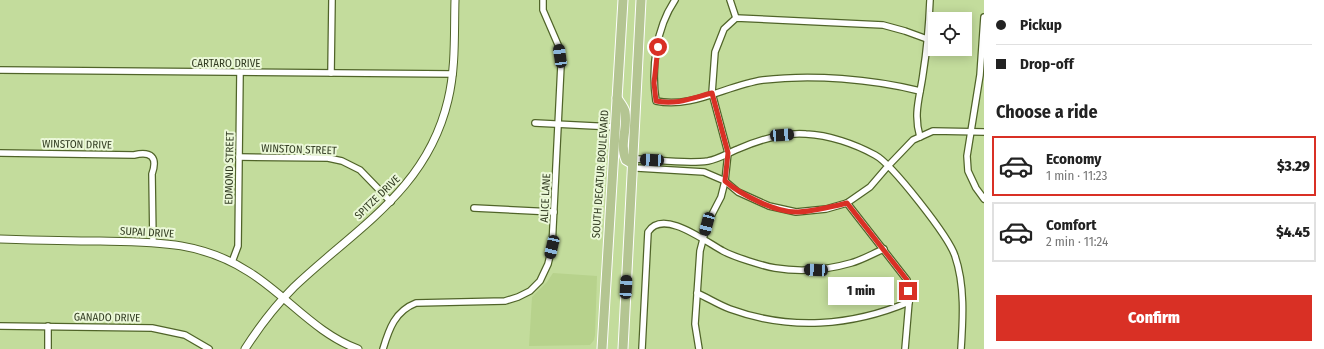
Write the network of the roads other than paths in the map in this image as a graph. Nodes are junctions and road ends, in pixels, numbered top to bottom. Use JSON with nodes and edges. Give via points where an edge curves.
{"nodes":[{"id":1,"x":332,"y":0,"type":"edge"},
{"id":2,"x":455,"y":0,"type":"edge"},
{"id":3,"x":543,"y":0,"type":"edge"},
{"id":4,"x":623,"y":0,"type":"edge"},
{"id":5,"x":641,"y":0,"type":"edge"},
{"id":6,"x":675,"y":0,"type":"edge"},
{"id":7,"x":730,"y":0,"type":"edge"},
{"id":8,"x":930,"y":0,"type":"edge"},
{"id":9,"x":984,"y":17,"type":"edge"},
{"id":10,"x":736,"y":18,"type":"junction"},
{"id":11,"x":927,"y":39,"type":"junction"},
{"id":12,"x":0,"y":70,"type":"edge"},
{"id":13,"x":240,"y":73,"type":"junction"},
{"id":14,"x":331,"y":73,"type":"junction"},
{"id":15,"x":452,"y":74,"type":"junction"},
{"id":16,"x":920,"y":91,"type":"junction"},
{"id":17,"x":712,"y":93,"type":"junction"},
{"id":18,"x":617,"y":98,"type":"junction"},
{"id":19,"x":535,"y":123,"type":"dead end"},
{"id":20,"x":558,"y":124,"type":"junction"},
{"id":21,"x":615,"y":127,"type":"junction"},
{"id":22,"x":970,"y":130,"type":"junction"},
{"id":23,"x":984,"y":132,"type":"edge"},
{"id":24,"x":920,"y":137,"type":"junction"},
{"id":25,"x":0,"y":153,"type":"edge"},
{"id":26,"x":728,"y":153,"type":"junction"},
{"id":27,"x":239,"y":157,"type":"junction"},
{"id":28,"x":631,"y":163,"type":"junction"},
{"id":29,"x":888,"y":166,"type":"junction"},
{"id":30,"x":725,"y":181,"type":"junction"},
{"id":31,"x":984,"y":200,"type":"edge"},
{"id":32,"x":391,"y":202,"type":"junction"},
{"id":33,"x":847,"y":203,"type":"junction"},
{"id":34,"x":474,"y":208,"type":"dead end"},
{"id":35,"x":554,"y":212,"type":"junction"},
{"id":36,"x":0,"y":239,"type":"edge"},
{"id":37,"x":703,"y":240,"type":"junction"},
{"id":38,"x":153,"y":242,"type":"junction"},
{"id":39,"x":884,"y":248,"type":"junction"},
{"id":40,"x":232,"y":262,"type":"junction"},
{"id":41,"x":697,"y":293,"type":"junction"},
{"id":42,"x":283,"y":298,"type":"junction"},
{"id":43,"x":910,"y":302,"type":"junction"},
{"id":44,"x":0,"y":326,"type":"edge"},
{"id":45,"x":48,"y":326,"type":"junction"},
{"id":46,"x":48,"y":349,"type":"edge"},
{"id":47,"x":209,"y":349,"type":"edge"},
{"id":48,"x":245,"y":349,"type":"edge"},
{"id":49,"x":358,"y":349,"type":"edge"},
{"id":50,"x":383,"y":349,"type":"edge"},
{"id":51,"x":602,"y":349,"type":"edge"},
{"id":52,"x":623,"y":349,"type":"edge"},
{"id":53,"x":642,"y":349,"type":"edge"},
{"id":54,"x":699,"y":349,"type":"edge"},
{"id":55,"x":905,"y":349,"type":"edge"},
{"id":56,"x":962,"y":349,"type":"edge"}],
"edges":[{"from":1,"to":14,"type":"street"},
{"from":2,"to":15,"type":"street","name":"SPITZE DRIVE"},
{"from":3,"to":20,"type":"street","name":"ALICE LANE","via":[[543,10],[559,47],[561,65]]},
{"from":4,"to":18,"type":"main road","name":"SOUTH DECATUR BOULEVARD"},
{"from":5,"to":28,"type":"main road"},
{"from":6,"to":17,"type":"street","via":[[662,24],[654,83],[656,101],[668,104],[685,102]]},
{"from":7,"to":10,"type":"street"},
{"from":8,"to":11,"type":"street"},
{"from":9,"to":22,"type":"street","via":[[980,75]]},
{"from":10,"to":11,"type":"street","via":[[883,25]]},
{"from":10,"to":17,"type":"street","via":[[724,29],[715,52]]},
{"from":11,"to":16,"type":"street"},
{"from":12,"to":13,"type":"street","name":"CARTARO DRIVE"},
{"from":13,"to":14,"type":"street","name":"CARTARO DRIVE"},
{"from":13,"to":27,"type":"street","name":"EDMOND STREET"},
{"from":14,"to":15,"type":"street","name":"CARTARO DRIVE"},
{"from":15,"to":32,"type":"street","name":"SPITZE DRIVE","via":[[448,101],[434,142],[422,164]]},
{"from":16,"to":17,"type":"street","via":[[842,78],[805,78],[762,80]]},
{"from":16,"to":24,"type":"street","via":[[916,124]]},
{"from":17,"to":26,"type":"street"},
{"from":18,"to":21,"type":"main road","name":"SOUTH DECATUR BOULEVARD"},
{"from":18,"to":28,"type":"main road","via":[[625,111],[624,156]]},
{"from":19,"to":20,"type":"street"},
{"from":20,"to":21,"type":"street"},
{"from":20,"to":35,"type":"street","name":"ALICE LANE"},
{"from":21,"to":51,"type":"main road","name":"SOUTH DECATUR BOULEVARD"},
{"from":22,"to":23,"type":"street"},
{"from":22,"to":24,"type":"street","via":[[933,132]]},
{"from":22,"to":31,"type":"street","via":[[968,171]]},
{"from":24,"to":29,"type":"street","via":[[913,140]]},
{"from":25,"to":38,"type":"street","name":"WINSTON DRIVE","via":[[145,153],[152,157],[155,165],[152,174]]},
{"from":26,"to":28,"type":"street","via":[[707,161],[638,159]]},
{"from":26,"to":29,"type":"street","via":[[754,142],[782,135],[805,134],[833,138],[876,155]]},
{"from":26,"to":30,"type":"street"},
{"from":27,"to":32,"type":"street","name":"WINSTON STREET","via":[[328,158],[342,161],[360,170]]},
{"from":27,"to":40,"type":"street","name":"EDMOND STREET","via":[[238,246]]},
{"from":28,"to":30,"type":"street","via":[[637,168],[704,172]]},
{"from":28,"to":52,"type":"main road"},
{"from":29,"to":33,"type":"street","via":[[870,187]]},
{"from":29,"to":56,"type":"street","via":[[942,233],[955,255],[962,288]]},
{"from":30,"to":33,"type":"street","via":[[738,192],[763,203],[796,212],[826,209]]},
{"from":30,"to":37,"type":"street"},
{"from":32,"to":42,"type":"street","name":"SPITZE DRIVE"},
{"from":33,"to":39,"type":"street"},
{"from":34,"to":35,"type":"street"},
{"from":35,"to":50,"type":"street","name":"ALICE LANE","via":[[552,247],[548,264],[540,280],[530,291],[505,302],[416,303],[408,306],[396,316]]},
{"from":36,"to":38,"type":"street","name":"SUPAI DRIVE"},
{"from":37,"to":39,"type":"street","via":[[724,252],[775,268],[816,270],[852,263]]},
{"from":37,"to":41,"type":"street"},
{"from":37,"to":53,"type":"street","via":[[689,230],[674,225],[658,224],[652,226],[648,232]]},
{"from":38,"to":40,"type":"street","name":"SUPAI DRIVE","via":[[212,253]]},
{"from":39,"to":43,"type":"street","via":[[907,280]]},
{"from":40,"to":42,"type":"street","name":"SUPAI DRIVE","via":[[250,272]]},
{"from":41,"to":43,"type":"street","via":[[730,309],[755,316],[786,322],[819,324],[848,321]]},
{"from":41,"to":54,"type":"street","via":[[695,324]]},
{"from":42,"to":48,"type":"street","name":"SPITZE DRIVE"},
{"from":42,"to":49,"type":"street","name":"SUPAI DRIVE","via":[[320,328]]},
{"from":43,"to":55,"type":"street"},
{"from":44,"to":45,"type":"street","name":"GANADO DRIVE"},
{"from":45,"to":46,"type":"street"},
{"from":45,"to":47,"type":"street","name":"GANADO DRIVE","via":[[152,328],[185,335]]}]}
